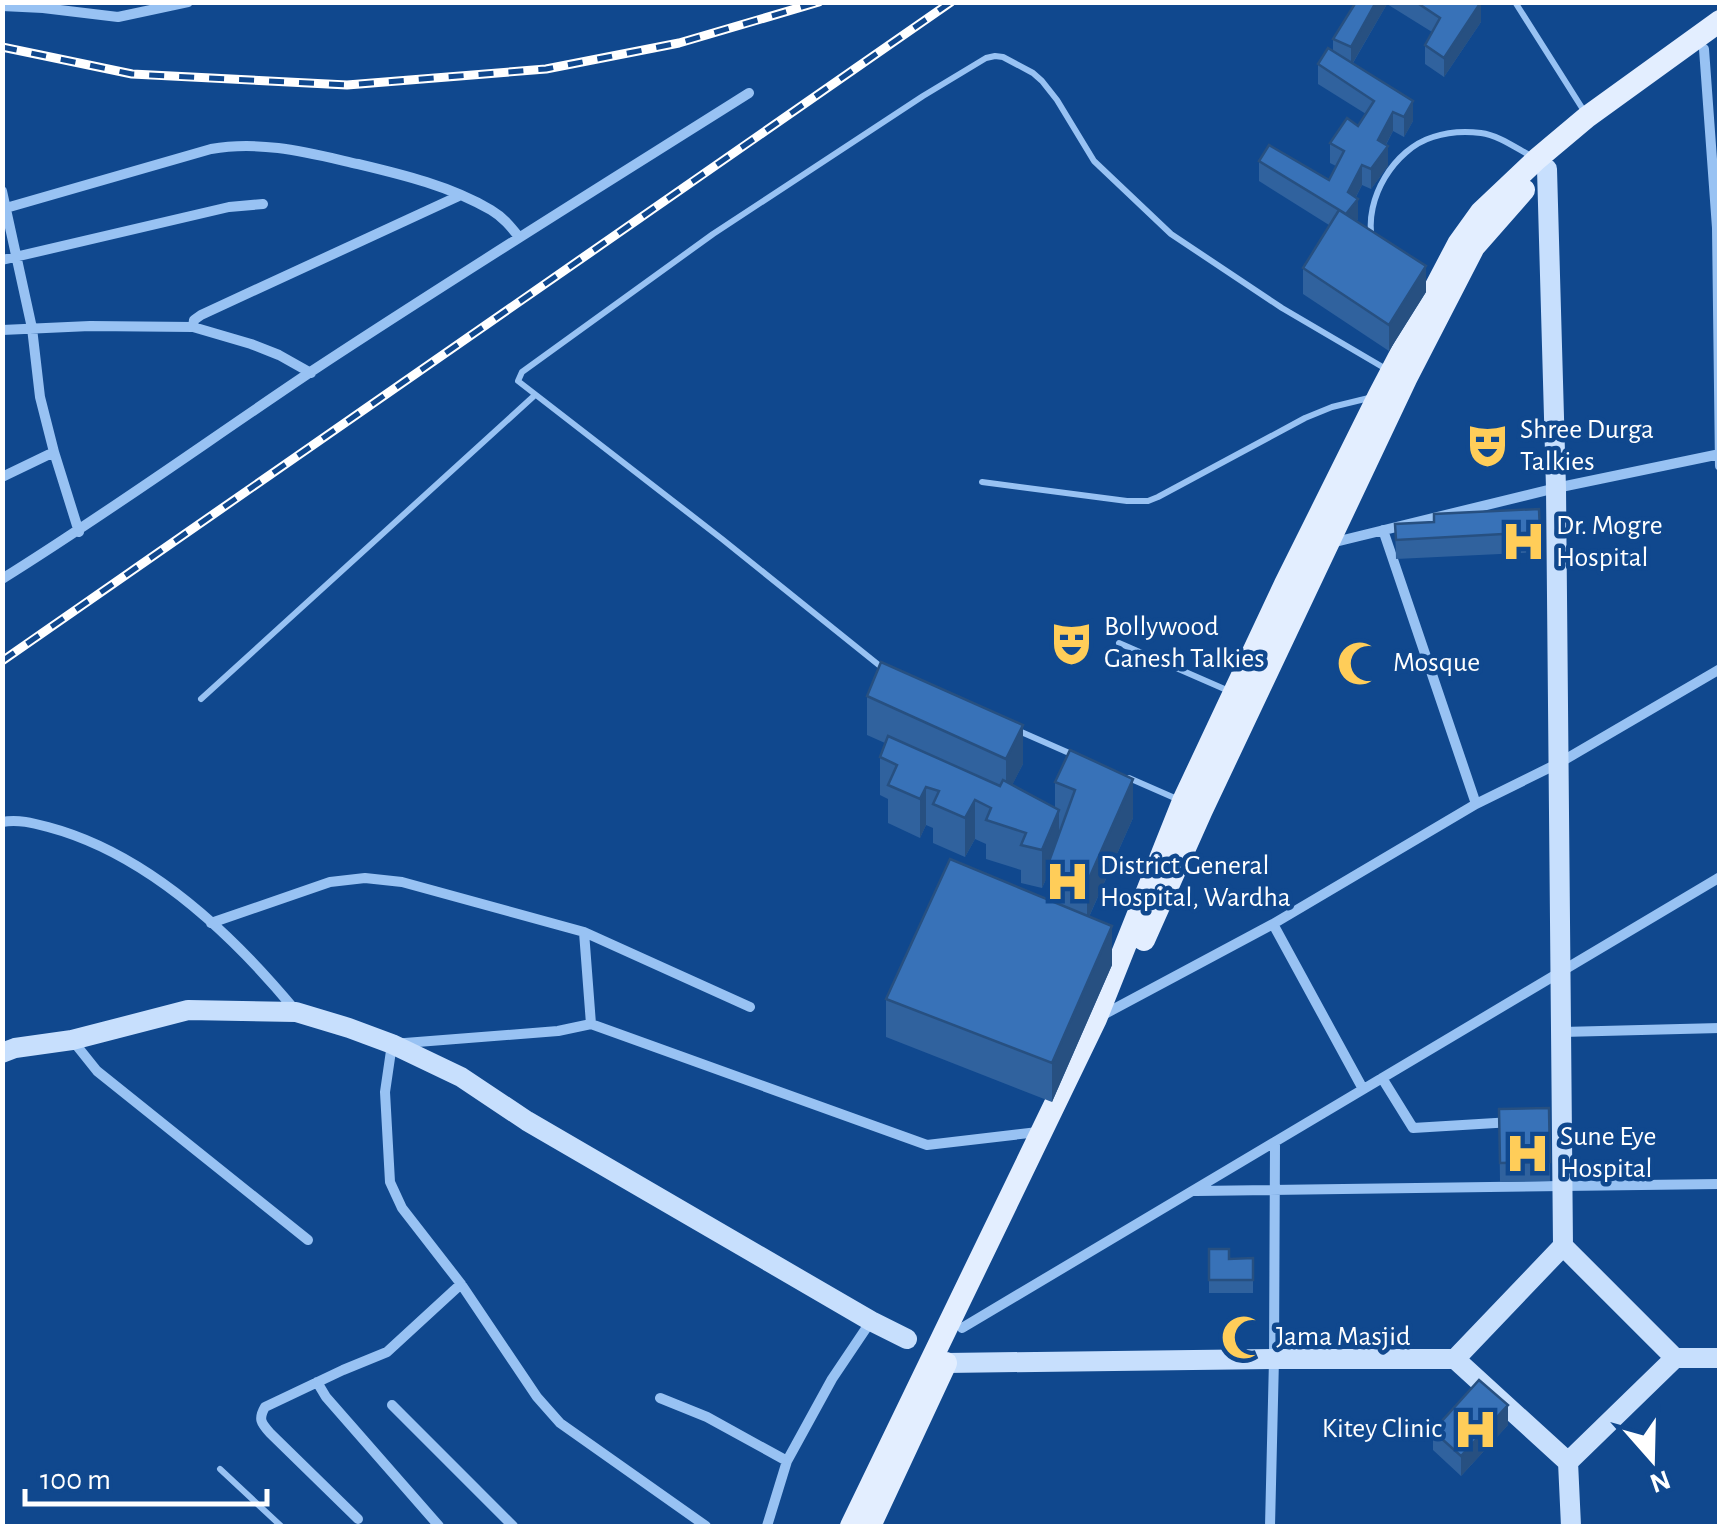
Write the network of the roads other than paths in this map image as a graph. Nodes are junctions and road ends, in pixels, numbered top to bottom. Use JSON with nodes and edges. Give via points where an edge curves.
{"nodes":[{"id":1,"x":188,"y":2,"type":"edge"},
{"id":2,"x":1514,"y":2,"type":"edge"},
{"id":3,"x":2,"y":6,"type":"edge"},
{"id":4,"x":157,"y":6,"type":"edge"},
{"id":5,"x":1720,"y":21,"type":"edge"},
{"id":6,"x":1711,"y":44,"type":"edge"},
{"id":7,"x":749,"y":92,"type":"dead end"},
{"id":8,"x":1587,"y":117,"type":"junction"},
{"id":9,"x":1542,"y":164,"type":"junction"},
{"id":10,"x":2,"y":191,"type":"edge"},
{"id":11,"x":461,"y":195,"type":"junction"},
{"id":12,"x":263,"y":204,"type":"dead end"},
{"id":13,"x":6,"y":208,"type":"junction"},
{"id":14,"x":519,"y":237,"type":"junction"},
{"id":15,"x":1376,"y":246,"type":"edge"},
{"id":16,"x":16,"y":256,"type":"junction"},
{"id":17,"x":2,"y":260,"type":"edge"},
{"id":18,"x":32,"y":328,"type":"junction"},
{"id":19,"x":192,"y":328,"type":"junction"},
{"id":20,"x":2,"y":330,"type":"edge"},
{"id":21,"x":1392,"y":372,"type":"junction"},
{"id":22,"x":310,"y":373,"type":"junction"},
{"id":23,"x":535,"y":394,"type":"junction"},
{"id":24,"x":1379,"y":396,"type":"junction"},
{"id":25,"x":54,"y":452,"type":"junction"},
{"id":26,"x":1719,"y":454,"type":"edge"},
{"id":27,"x":1720,"y":466,"type":"edge"},
{"id":28,"x":2,"y":478,"type":"edge"},
{"id":29,"x":982,"y":482,"type":"dead end"},
{"id":30,"x":1556,"y":488,"type":"junction"},
{"id":31,"x":1383,"y":530,"type":"junction"},
{"id":32,"x":79,"y":532,"type":"junction"},
{"id":33,"x":1329,"y":543,"type":"junction"},
{"id":34,"x":2,"y":580,"type":"edge"},
{"id":35,"x":1119,"y":643,"type":"dead end"},
{"id":36,"x":1720,"y":669,"type":"edge"},
{"id":37,"x":895,"y":678,"type":"edge"},
{"id":38,"x":1234,"y":694,"type":"junction"},
{"id":39,"x":201,"y":699,"type":"dead end"},
{"id":40,"x":1018,"y":731,"type":"edge"},
{"id":41,"x":1086,"y":760,"type":"edge"},
{"id":42,"x":1559,"y":763,"type":"junction"},
{"id":43,"x":1118,"y":774,"type":"edge"},
{"id":44,"x":1183,"y":802,"type":"junction"},
{"id":45,"x":1476,"y":804,"type":"junction"},
{"id":46,"x":2,"y":822,"type":"edge"},
{"id":47,"x":1720,"y":877,"type":"edge"},
{"id":48,"x":211,"y":923,"type":"junction"},
{"id":49,"x":1272,"y":924,"type":"junction"},
{"id":50,"x":584,"y":932,"type":"junction"},
{"id":51,"x":1562,"y":972,"type":"junction"},
{"id":52,"x":750,"y":1007,"type":"dead end"},
{"id":53,"x":296,"y":1012,"type":"junction"},
{"id":54,"x":1104,"y":1014,"type":"junction"},
{"id":55,"x":591,"y":1024,"type":"junction"},
{"id":56,"x":1720,"y":1028,"type":"edge"},
{"id":57,"x":1562,"y":1032,"type":"junction"},
{"id":58,"x":72,"y":1040,"type":"junction"},
{"id":59,"x":392,"y":1044,"type":"junction"},
{"id":60,"x":2,"y":1053,"type":"edge"},
{"id":61,"x":1382,"y":1078,"type":"junction"},
{"id":62,"x":1363,"y":1089,"type":"junction"},
{"id":63,"x":1525,"y":1122,"type":"edge"},
{"id":64,"x":1042,"y":1131,"type":"junction"},
{"id":65,"x":1275,"y":1142,"type":"junction"},
{"id":66,"x":1720,"y":1184,"type":"edge"},
{"id":67,"x":1563,"y":1186,"type":"junction"},
{"id":68,"x":1275,"y":1190,"type":"junction"},
{"id":69,"x":1192,"y":1192,"type":"junction"},
{"id":70,"x":308,"y":1240,"type":"dead end"},
{"id":71,"x":1563,"y":1246,"type":"junction"},
{"id":72,"x":461,"y":1284,"type":"junction"},
{"id":73,"x":870,"y":1321,"type":"junction"},
{"id":74,"x":962,"y":1328,"type":"junction"},
{"id":75,"x":907,"y":1339,"type":"joint"},
{"id":76,"x":1676,"y":1358,"type":"junction"},
{"id":77,"x":1720,"y":1358,"type":"edge"},
{"id":78,"x":939,"y":1359,"type":"junction"},
{"id":79,"x":1274,"y":1359,"type":"junction"},
{"id":80,"x":1454,"y":1359,"type":"junction"},
{"id":81,"x":317,"y":1382,"type":"junction"},
{"id":82,"x":660,"y":1398,"type":"dead end"},
{"id":83,"x":392,"y":1405,"type":"dead end"},
{"id":84,"x":787,"y":1461,"type":"junction"},
{"id":85,"x":1568,"y":1462,"type":"junction"},
{"id":86,"x":220,"y":1469,"type":"dead end"},
{"id":87,"x":358,"y":1519,"type":"dead end"},
{"id":88,"x":280,"y":1526,"type":"edge"},
{"id":89,"x":439,"y":1526,"type":"edge"},
{"id":90,"x":513,"y":1526,"type":"edge"},
{"id":91,"x":706,"y":1526,"type":"edge"},
{"id":92,"x":767,"y":1526,"type":"edge"},
{"id":93,"x":851,"y":1526,"type":"edge"},
{"id":94,"x":870,"y":1526,"type":"edge"},
{"id":95,"x":1270,"y":1526,"type":"edge"},
{"id":96,"x":1570,"y":1526,"type":"edge"}],
"edges":[{"from":1,"to":4,"type":"street"},
{"from":2,"to":8,"type":"lane"},
{"from":3,"to":4,"type":"street","via":[[118,16]]},
{"from":5,"to":8,"type":"main road"},
{"from":6,"to":9,"type":"main road"},
{"from":6,"to":26,"type":"street"},
{"from":7,"to":14,"type":"street"},
{"from":8,"to":9,"type":"main road"},
{"from":9,"to":15,"type":"lane","via":[[1479,132],[1421,142],[1398,160],[1375,199],[1370,227]]},
{"from":9,"to":21,"type":"main road","via":[[1481,212],[1426,287]]},
{"from":9,"to":30,"type":"street"},
{"from":9,"to":33,"type":"main road","via":[[1474,247]]},
{"from":10,"to":13,"type":"street"},
{"from":11,"to":13,"type":"street","via":[[298,150],[235,145]]},
{"from":11,"to":14,"type":"street","via":[[494,211]]},
{"from":11,"to":19,"type":"street","via":[[201,315]]},
{"from":12,"to":16,"type":"street"},
{"from":13,"to":16,"type":"street"},
{"from":14,"to":22,"type":"street"},
{"from":16,"to":17,"type":"street"},
{"from":16,"to":18,"type":"street"},
{"from":18,"to":19,"type":"street"},
{"from":18,"to":20,"type":"street"},
{"from":18,"to":25,"type":"street"},
{"from":19,"to":22,"type":"street","via":[[252,344]]},
{"from":21,"to":23,"type":"lane","via":[[1170,234],[1094,161],[1042,82],[994,56],[729,223],[522,372],[518,381]]},
{"from":21,"to":24,"type":"main road"},
{"from":22,"to":32,"type":"street"},
{"from":23,"to":37,"type":"lane"},
{"from":23,"to":39,"type":"lane"},
{"from":24,"to":29,"type":"lane","via":[[1305,418],[1148,501]]},
{"from":24,"to":38,"type":"main road"},
{"from":25,"to":28,"type":"street"},
{"from":25,"to":32,"type":"street"},
{"from":26,"to":27,"type":"street"},
{"from":26,"to":30,"type":"street"},
{"from":30,"to":31,"type":"street"},
{"from":30,"to":42,"type":"street"},
{"from":31,"to":33,"type":"street"},
{"from":31,"to":45,"type":"street"},
{"from":32,"to":34,"type":"street"},
{"from":33,"to":54,"type":"main road"},
{"from":35,"to":38,"type":"lane"},
{"from":36,"to":42,"type":"street"},
{"from":38,"to":44,"type":"main road"},
{"from":40,"to":41,"type":"lane"},
{"from":42,"to":45,"type":"street"},
{"from":42,"to":51,"type":"street"},
{"from":43,"to":44,"type":"lane"},
{"from":44,"to":54,"type":"main road"},
{"from":45,"to":49,"type":"street"},
{"from":46,"to":48,"type":"street","via":[[47,826],[115,852]]},
{"from":47,"to":51,"type":"street"},
{"from":48,"to":50,"type":"street","via":[[330,882],[365,878]]},
{"from":48,"to":53,"type":"street"},
{"from":49,"to":54,"type":"street"},
{"from":49,"to":62,"type":"street"},
{"from":50,"to":52,"type":"street"},
{"from":50,"to":55,"type":"street"},
{"from":51,"to":57,"type":"street"},
{"from":51,"to":61,"type":"street"},
{"from":53,"to":58,"type":"street","via":[[188,1010]]},
{"from":53,"to":59,"type":"street"},
{"from":54,"to":64,"type":"main road"},
{"from":54,"to":74,"type":"main road"},
{"from":55,"to":59,"type":"street"},
{"from":55,"to":64,"type":"street","via":[[928,1145]]},
{"from":56,"to":57,"type":"street"},
{"from":57,"to":67,"type":"street","via":[[1553,1120]]},
{"from":58,"to":60,"type":"street"},
{"from":58,"to":70,"type":"street","via":[[98,1071]]},
{"from":59,"to":72,"type":"street","via":[[385,1092],[390,1182],[402,1208]]},
{"from":59,"to":73,"type":"street","via":[[461,1077]]},
{"from":61,"to":62,"type":"street"},
{"from":61,"to":63,"type":"street","via":[[1412,1128]]},
{"from":62,"to":65,"type":"street"},
{"from":64,"to":78,"type":"main road"},
{"from":65,"to":68,"type":"street"},
{"from":65,"to":69,"type":"street"},
{"from":66,"to":67,"type":"street"},
{"from":67,"to":68,"type":"street"},
{"from":67,"to":71,"type":"street"},
{"from":68,"to":69,"type":"street"},
{"from":68,"to":79,"type":"street"},
{"from":69,"to":74,"type":"street"},
{"from":71,"to":76,"type":"street"},
{"from":71,"to":80,"type":"street"},
{"from":72,"to":81,"type":"street","via":[[388,1352]]},
{"from":72,"to":91,"type":"street","via":[[560,1423]]},
{"from":73,"to":75,"type":"street"},
{"from":73,"to":84,"type":"street"},
{"from":74,"to":78,"type":"main road"},
{"from":75,"to":78,"type":"street"},
{"from":76,"to":77,"type":"street"},
{"from":76,"to":85,"type":"street"},
{"from":78,"to":79,"type":"street"},
{"from":78,"to":93,"type":"main road"},
{"from":78,"to":94,"type":"main road"},
{"from":79,"to":80,"type":"street"},
{"from":79,"to":95,"type":"street"},
{"from":80,"to":85,"type":"street"},
{"from":81,"to":87,"type":"street","via":[[265,1407],[260,1422]]},
{"from":81,"to":89,"type":"street"},
{"from":82,"to":84,"type":"street"},
{"from":83,"to":90,"type":"street"},
{"from":84,"to":92,"type":"street"},
{"from":85,"to":96,"type":"street"},
{"from":86,"to":88,"type":"lane"}]}
